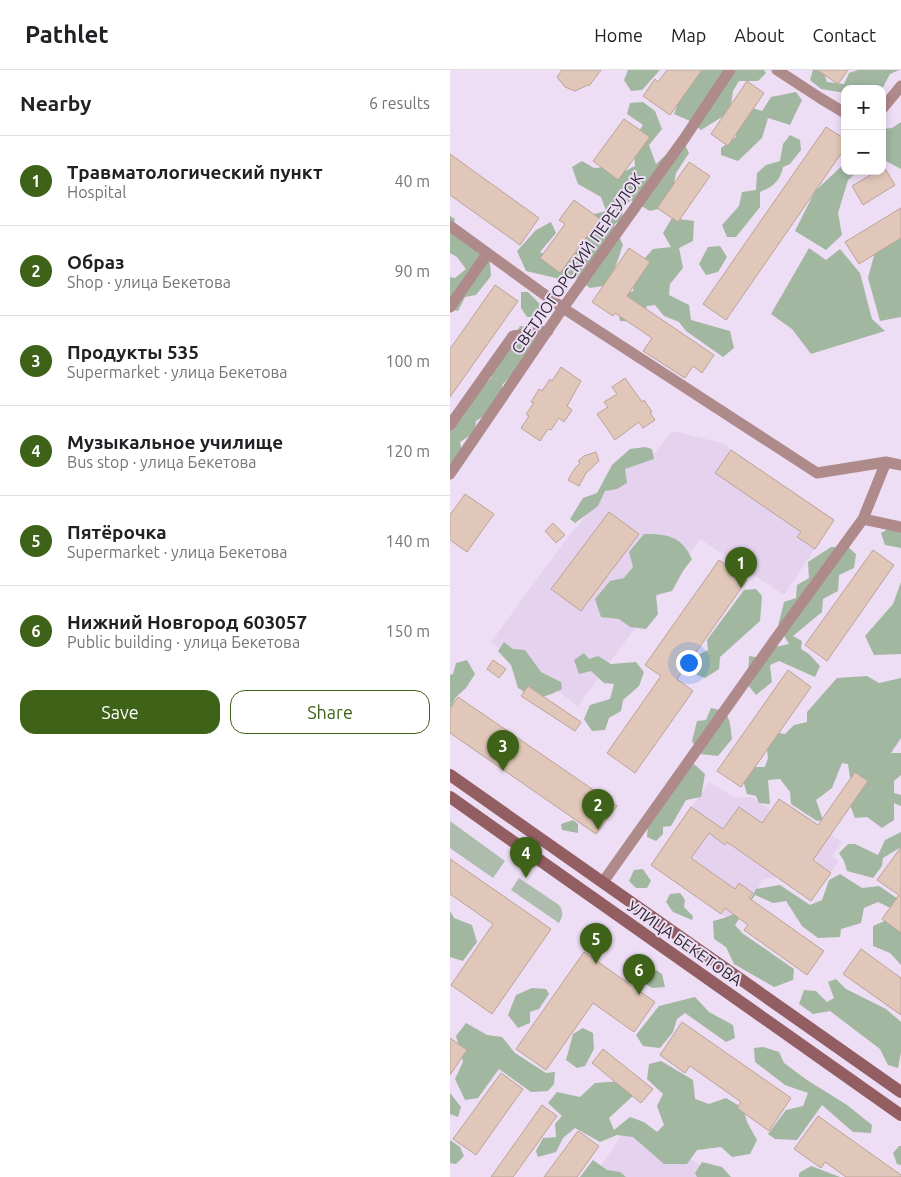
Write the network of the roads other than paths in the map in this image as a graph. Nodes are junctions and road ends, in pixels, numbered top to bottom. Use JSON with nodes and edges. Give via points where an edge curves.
{"nodes":[{"id":1,"x":730,"y":70,"type":"edge"},
{"id":2,"x":778,"y":70,"type":"edge"},
{"id":3,"x":901,"y":86,"type":"edge"},
{"id":4,"x":886,"y":104,"type":"edge"},
{"id":5,"x":841,"y":111,"type":"edge"},
{"id":6,"x":450,"y":226,"type":"edge"},
{"id":7,"x":487,"y":254,"type":"junction"},
{"id":8,"x":450,"y":308,"type":"edge"},
{"id":9,"x":563,"y":308,"type":"junction"},
{"id":10,"x":548,"y":331,"type":"junction"},
{"id":11,"x":450,"y":425,"type":"edge"},
{"id":12,"x":886,"y":462,"type":"junction"},
{"id":13,"x":901,"y":465,"type":"edge"},
{"id":14,"x":450,"y":474,"type":"edge"},
{"id":15,"x":863,"y":519,"type":"junction"},
{"id":16,"x":901,"y":527,"type":"edge"},
{"id":17,"x":450,"y":774,"type":"edge"},
{"id":18,"x":450,"y":797,"type":"edge"},
{"id":19,"x":603,"y":882,"type":"junction"},
{"id":20,"x":901,"y":1092,"type":"edge"},
{"id":21,"x":901,"y":1115,"type":"edge"}],
"edges":[{"from":1,"to":9,"type":"street","name":"СВЕТЛОГОРСКИЙ ПЕРЕУЛОК"},
{"from":2,"to":5,"type":"street"},
{"from":3,"to":4,"type":"street"},
{"from":6,"to":7,"type":"street"},
{"from":7,"to":8,"type":"street"},
{"from":7,"to":9,"type":"street"},
{"from":9,"to":10,"type":"street","name":"СВЕТЛОГОРСКИЙ ПЕРЕУЛОК"},
{"from":9,"to":12,"type":"street","via":[[817,473]]},
{"from":10,"to":11,"type":"street","via":[[512,336]]},
{"from":10,"to":14,"type":"street","name":"СВЕТЛОГОРСКИЙ ПЕРЕУЛОК"},
{"from":12,"to":13,"type":"street"},
{"from":12,"to":15,"type":"street"},
{"from":15,"to":16,"type":"street"},
{"from":15,"to":19,"type":"street"},
{"from":17,"to":19,"type":"main road","name":"УЛИЦА БЕКЕТОВА"},
{"from":18,"to":21,"type":"main road","name":"УЛИЦА БЕКЕТОВА"},
{"from":19,"to":20,"type":"main road","name":"УЛИЦА БЕКЕТОВА"}]}
